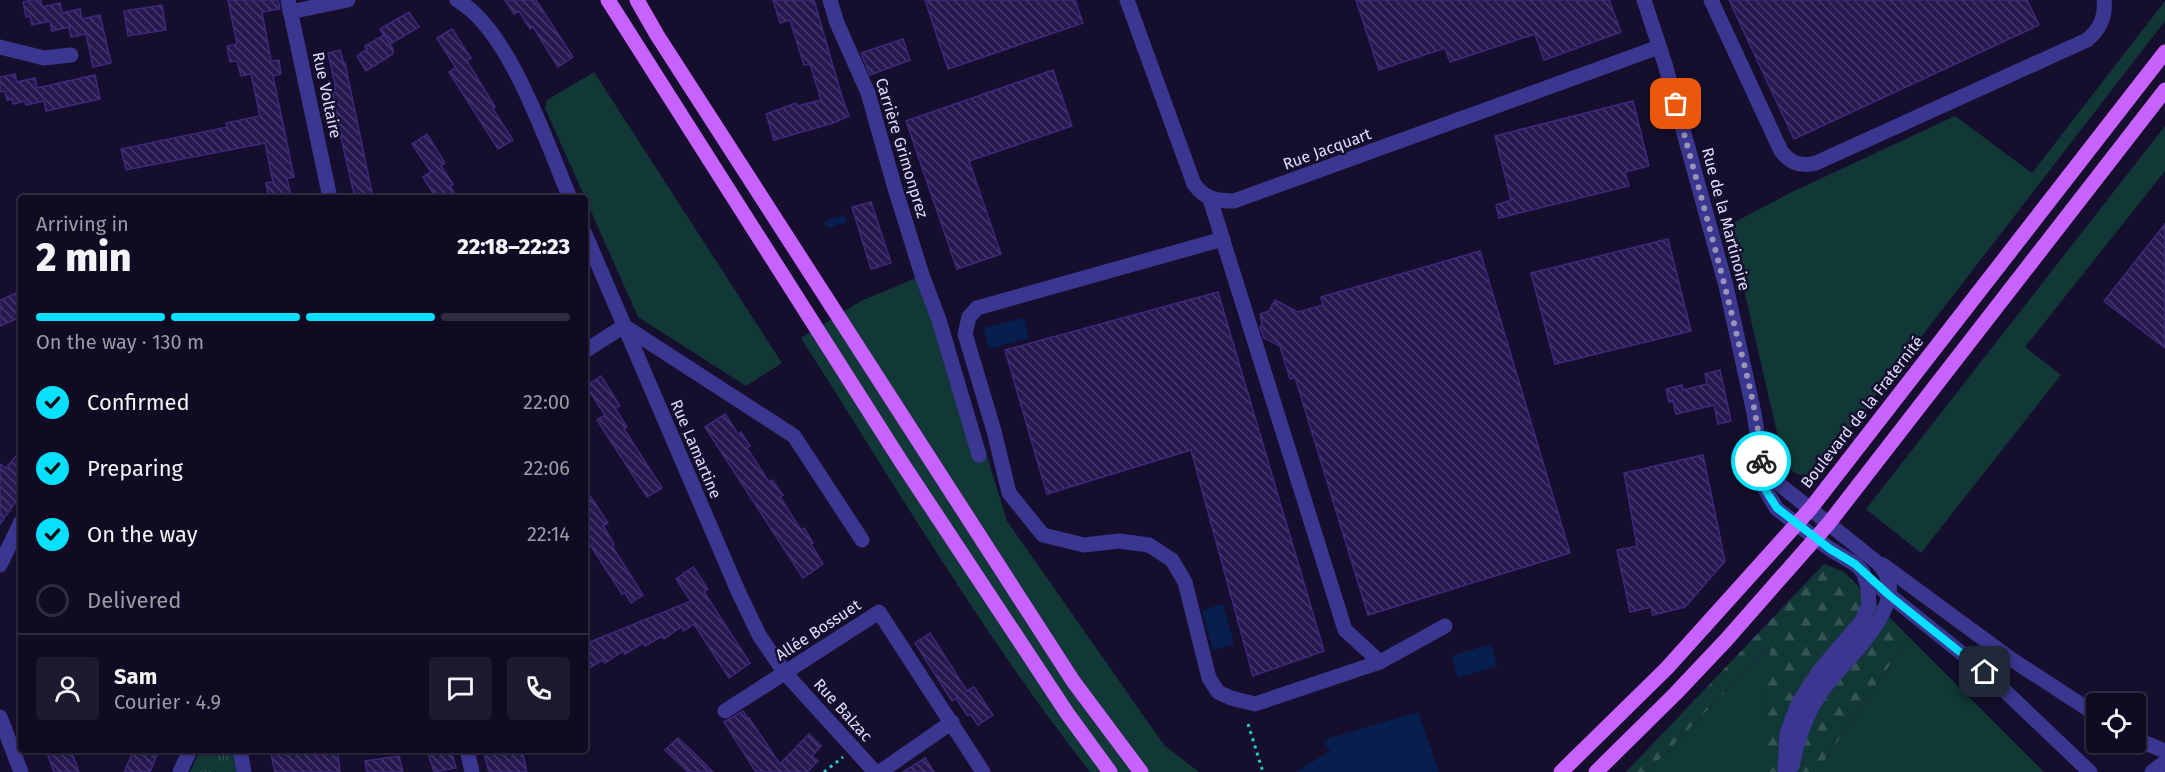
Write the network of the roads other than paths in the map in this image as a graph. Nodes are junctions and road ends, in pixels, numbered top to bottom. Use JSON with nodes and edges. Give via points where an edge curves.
{"nodes":[{"id":1,"x":348,"y":0,"type":"edge"},
{"id":2,"x":457,"y":0,"type":"edge"},
{"id":3,"x":608,"y":0,"type":"edge"},
{"id":4,"x":637,"y":0,"type":"edge"},
{"id":5,"x":830,"y":0,"type":"edge"},
{"id":6,"x":1127,"y":0,"type":"edge"},
{"id":7,"x":1644,"y":0,"type":"edge"},
{"id":8,"x":1711,"y":0,"type":"edge"},
{"id":9,"x":2104,"y":0,"type":"edge"},
{"id":10,"x":289,"y":6,"type":"edge"},
{"id":11,"x":0,"y":47,"type":"edge"},
{"id":12,"x":1659,"y":47,"type":"junction"},
{"id":13,"x":2165,"y":52,"type":"edge"},
{"id":14,"x":71,"y":55,"type":"dead end"},
{"id":15,"x":2165,"y":90,"type":"edge"},
{"id":16,"x":329,"y":195,"type":"edge"},
{"id":17,"x":569,"y":195,"type":"edge"},
{"id":18,"x":1210,"y":199,"type":"junction"},
{"id":19,"x":1223,"y":239,"type":"junction"},
{"id":20,"x":588,"y":241,"type":"edge"},
{"id":21,"x":624,"y":326,"type":"junction"},
{"id":22,"x":588,"y":349,"type":"edge"},
{"id":23,"x":1761,"y":450,"type":"junction"},
{"id":24,"x":979,"y":455,"type":"dead end"},
{"id":25,"x":1811,"y":508,"type":"junction"},
{"id":26,"x":1797,"y":523,"type":"junction"},
{"id":27,"x":1829,"y":523,"type":"junction"},
{"id":28,"x":18,"y":528,"type":"edge"},
{"id":29,"x":1816,"y":538,"type":"junction"},
{"id":30,"x":862,"y":540,"type":"dead end"},
{"id":31,"x":1874,"y":559,"type":"junction"},
{"id":32,"x":0,"y":565,"type":"edge"},
{"id":33,"x":1859,"y":567,"type":"junction"},
{"id":34,"x":1890,"y":596,"type":"junction"},
{"id":35,"x":1445,"y":626,"type":"dead end"},
{"id":36,"x":1380,"y":662,"type":"junction"},
{"id":37,"x":784,"y":673,"type":"junction"},
{"id":38,"x":2086,"y":708,"type":"edge"},
{"id":39,"x":725,"y":711,"type":"dead end"},
{"id":40,"x":0,"y":717,"type":"edge"},
{"id":41,"x":952,"y":722,"type":"junction"},
{"id":42,"x":2146,"y":743,"type":"edge"},
{"id":43,"x":2165,"y":751,"type":"edge"},
{"id":44,"x":188,"y":753,"type":"edge"},
{"id":45,"x":241,"y":753,"type":"edge"},
{"id":46,"x":467,"y":753,"type":"edge"},
{"id":47,"x":2165,"y":762,"type":"edge"},
{"id":48,"x":21,"y":772,"type":"edge"},
{"id":49,"x":180,"y":772,"type":"edge"},
{"id":50,"x":244,"y":772,"type":"edge"},
{"id":51,"x":472,"y":772,"type":"edge"},
{"id":52,"x":875,"y":772,"type":"edge"},
{"id":53,"x":880,"y":772,"type":"edge"},
{"id":54,"x":983,"y":772,"type":"edge"},
{"id":55,"x":1110,"y":772,"type":"edge"},
{"id":56,"x":1141,"y":772,"type":"edge"},
{"id":57,"x":1561,"y":772,"type":"edge"},
{"id":58,"x":1596,"y":772,"type":"edge"},
{"id":59,"x":1785,"y":772,"type":"edge"},
{"id":60,"x":1791,"y":772,"type":"edge"},
{"id":61,"x":2090,"y":772,"type":"edge"},
{"id":62,"x":2152,"y":772,"type":"edge"}],
"edges":[{"from":1,"to":10,"type":"street"},
{"from":2,"to":17,"type":"street","via":[[478,16],[502,47]]},
{"from":3,"to":55,"type":"main road","via":[[902,463]]},
{"from":4,"to":56,"type":"main road","via":[[1073,681]]},
{"from":5,"to":24,"type":"street","name":"Carrière Grimonprez","via":[[868,93]]},
{"from":6,"to":18,"type":"street","via":[[1194,184]]},
{"from":7,"to":12,"type":"street","name":"Rue de la Martinoire"},
{"from":8,"to":9,"type":"street","via":[[1781,151],[1802,165],[1816,163],[2087,40],[2102,21]]},
{"from":10,"to":16,"type":"street","name":"Rue Voltaire"},
{"from":11,"to":14,"type":"street","via":[[44,58]]},
{"from":12,"to":18,"type":"street","name":"Rue Jacquart","via":[[1234,201]]},
{"from":12,"to":23,"type":"street","name":"Rue de la Martinoire","via":[[1723,277]]},
{"from":13,"to":25,"type":"main road","name":"Boulevard de la Fraternité"},
{"from":15,"to":27,"type":"main road"},
{"from":18,"to":19,"type":"street"},
{"from":19,"to":36,"type":"street","via":[[1346,630]]},
{"from":19,"to":36,"type":"street","via":[[977,308],[969,317],[965,334],[1009,493],[1043,535],[1084,545],[1119,541],[1149,545],[1172,560],[1185,582],[1209,678],[1218,692],[1231,699],[1255,704]]},
{"from":20,"to":21,"type":"street","name":"Rue Lamartine"},
{"from":21,"to":22,"type":"street"},
{"from":21,"to":30,"type":"street","via":[[794,436]]},
{"from":21,"to":37,"type":"street","name":"Rue Lamartine","via":[[750,618]]},
{"from":23,"to":25,"type":"street","name":"Rue de la Martinoire","via":[[1776,480]]},
{"from":23,"to":26,"type":"street","name":"Rue de la Martinoire","via":[[1768,496]]},
{"from":25,"to":26,"type":"main road","name":"Boulevard de la Fraternité"},
{"from":25,"to":27,"type":"street","name":"Rue de la Martinoire"},
{"from":26,"to":29,"type":"street","name":"Rue de la Martinoire"},
{"from":26,"to":57,"type":"main road","name":"Boulevard de la Fraternité","via":[[1667,669]]},
{"from":27,"to":29,"type":"main road"},
{"from":27,"to":31,"type":"street","name":"Rue de la Martinoire"},
{"from":28,"to":32,"type":"street"},
{"from":29,"to":33,"type":"street","name":"Rue de la Martinoire"},
{"from":29,"to":58,"type":"main road","via":[[1773,590]]},
{"from":31,"to":34,"type":"street","name":"Rue de la Martinoire","via":[[1887,575]]},
{"from":31,"to":38,"type":"street","via":[[2011,659]]},
{"from":33,"to":34,"type":"street","name":"Rue de la Martinoire"},
{"from":33,"to":59,"type":"street","via":[[1869,587],[1867,612],[1799,702],[1787,734]]},
{"from":34,"to":60,"type":"street","via":[[1879,622],[1829,680],[1812,707]]},
{"from":34,"to":61,"type":"street","name":"Rue de la Martinoire","via":[[1985,672]]},
{"from":35,"to":36,"type":"street"},
{"from":37,"to":39,"type":"street","name":"Allée Bossuet"},
{"from":37,"to":41,"type":"street","name":"Allée Bossuet","via":[[879,612]]},
{"from":37,"to":52,"type":"street","name":"Rue Balzac"},
{"from":40,"to":48,"type":"street"},
{"from":41,"to":53,"type":"street"},
{"from":41,"to":54,"type":"street","name":"Allée Bossuet"},
{"from":42,"to":43,"type":"street"},
{"from":44,"to":49,"type":"street"},
{"from":45,"to":50,"type":"street"},
{"from":46,"to":51,"type":"street"},
{"from":47,"to":62,"type":"street"}]}
